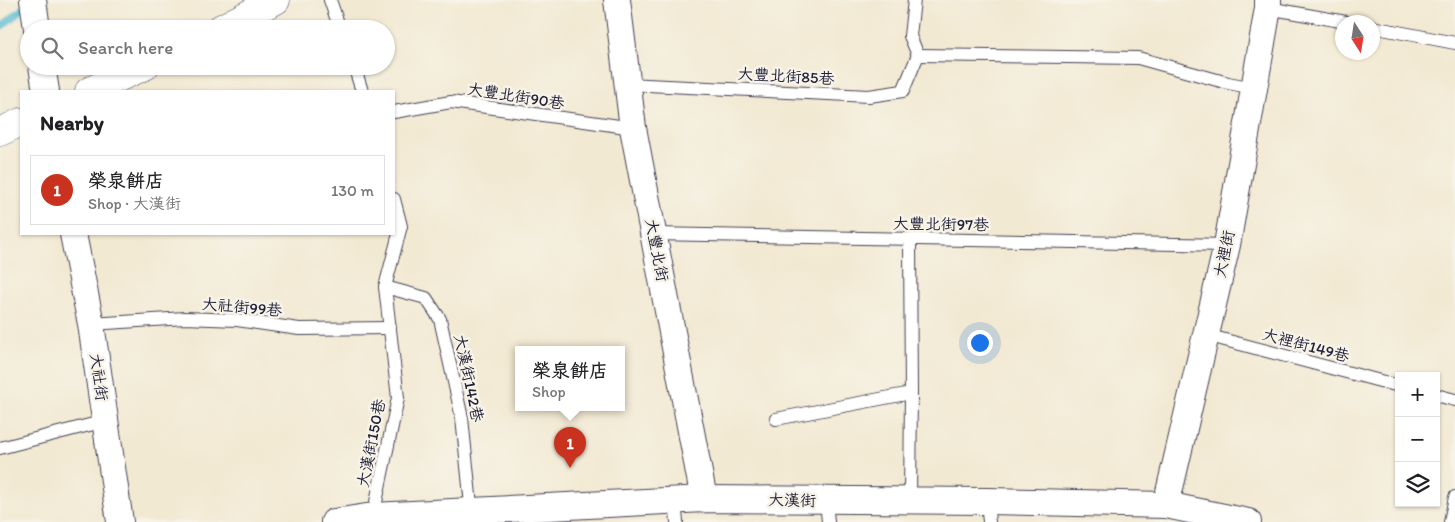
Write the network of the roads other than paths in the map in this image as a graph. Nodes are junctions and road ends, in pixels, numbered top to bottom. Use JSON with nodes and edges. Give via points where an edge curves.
{"nodes":[{"id":1,"x":276,"y":0,"type":"edge"},
{"id":2,"x":330,"y":0,"type":"edge"},
{"id":3,"x":617,"y":0,"type":"edge"},
{"id":4,"x":914,"y":0,"type":"edge"},
{"id":5,"x":1268,"y":4,"type":"edge"},
{"id":6,"x":1335,"y":19,"type":"edge"},
{"id":7,"x":237,"y":20,"type":"edge"},
{"id":8,"x":337,"y":20,"type":"edge"},
{"id":9,"x":1380,"y":29,"type":"edge"},
{"id":10,"x":1455,"y":43,"type":"edge"},
{"id":11,"x":918,"y":55,"type":"junction"},
{"id":12,"x":43,"y":75,"type":"edge"},
{"id":13,"x":125,"y":75,"type":"edge"},
{"id":14,"x":357,"y":75,"type":"edge"},
{"id":15,"x":627,"y":84,"type":"junction"},
{"id":16,"x":1255,"y":86,"type":"junction"},
{"id":17,"x":46,"y":90,"type":"edge"},
{"id":18,"x":91,"y":90,"type":"edge"},
{"id":19,"x":362,"y":90,"type":"edge"},
{"id":20,"x":395,"y":112,"type":"edge"},
{"id":21,"x":20,"y":122,"type":"edge"},
{"id":22,"x":633,"y":128,"type":"junction"},
{"id":23,"x":0,"y":132,"type":"edge"},
{"id":24,"x":395,"y":203,"type":"edge"},
{"id":25,"x":654,"y":234,"type":"junction"},
{"id":26,"x":73,"y":235,"type":"edge"},
{"id":27,"x":910,"y":239,"type":"junction"},
{"id":28,"x":1227,"y":245,"type":"junction"},
{"id":29,"x":385,"y":288,"type":"junction"},
{"id":30,"x":91,"y":324,"type":"junction"},
{"id":31,"x":390,"y":328,"type":"junction"},
{"id":32,"x":1206,"y":335,"type":"junction"},
{"id":33,"x":1395,"y":385,"type":"edge"},
{"id":34,"x":911,"y":393,"type":"junction"},
{"id":35,"x":1440,"y":396,"type":"edge"},
{"id":36,"x":1455,"y":400,"type":"edge"},
{"id":37,"x":776,"y":419,"type":"dead end"},
{"id":38,"x":105,"y":421,"type":"junction"},
{"id":39,"x":0,"y":448,"type":"edge"},
{"id":40,"x":1455,"y":497,"type":"edge"},
{"id":41,"x":704,"y":499,"type":"junction"},
{"id":42,"x":910,"y":500,"type":"junction"},
{"id":43,"x":1166,"y":505,"type":"junction"},
{"id":44,"x":676,"y":511,"type":"edge"},
{"id":45,"x":827,"y":511,"type":"edge"},
{"id":46,"x":988,"y":512,"type":"edge"},
{"id":47,"x":373,"y":516,"type":"junction"},
{"id":48,"x":472,"y":517,"type":"edge"},
{"id":49,"x":120,"y":522,"type":"edge"},
{"id":50,"x":334,"y":522,"type":"edge"},
{"id":51,"x":1248,"y":522,"type":"edge"},
{"id":52,"x":1450,"y":522,"type":"edge"}],
"edges":[{"from":1,"to":7,"type":"street"},
{"from":2,"to":8,"type":"lane"},
{"from":3,"to":15,"type":"street","name":"大豐北街"},
{"from":4,"to":11,"type":"lane","via":[[910,36]]},
{"from":5,"to":6,"type":"lane"},
{"from":5,"to":16,"type":"street","name":"大裡街"},
{"from":9,"to":10,"type":"lane"},
{"from":11,"to":15,"type":"lane","name":"大豐北街85巷","via":[[903,91],[869,96]]},
{"from":11,"to":16,"type":"lane","via":[[1138,58],[1228,83]]},
{"from":12,"to":17,"type":"street"},
{"from":13,"to":18,"type":"street"},
{"from":14,"to":19,"type":"lane"},
{"from":15,"to":22,"type":"street","name":"大豐北街"},
{"from":16,"to":28,"type":"street","name":"大裡街"},
{"from":20,"to":22,"type":"lane","name":"大豐北街90巷","via":[[451,102]]},
{"from":21,"to":23,"type":"street"},
{"from":22,"to":25,"type":"street","name":"大豐北街"},
{"from":24,"to":29,"type":"lane","via":[[401,226]]},
{"from":25,"to":27,"type":"lane","name":"大豐北街97巷"},
{"from":25,"to":41,"type":"street","name":"大豐北街"},
{"from":26,"to":30,"type":"street","name":"大社街"},
{"from":27,"to":28,"type":"lane","name":"大豐北街97巷"},
{"from":27,"to":34,"type":"lane"},
{"from":28,"to":32,"type":"street","name":"大裡街"},
{"from":29,"to":31,"type":"lane","name":"大漢街150巷"},
{"from":29,"to":48,"type":"lane","name":"大漢街142巷","via":[[426,298],[440,319],[462,418]]},
{"from":30,"to":31,"type":"lane","name":"大社街99巷","via":[[186,318],[237,320],[299,329]]},
{"from":30,"to":38,"type":"street","name":"大社街"},
{"from":31,"to":47,"type":"lane","name":"大漢街150巷","via":[[398,398]]},
{"from":32,"to":33,"type":"lane","name":"大裡街149巷"},
{"from":32,"to":43,"type":"street","name":"大裡街"},
{"from":34,"to":37,"type":"lane"},
{"from":34,"to":42,"type":"lane"},
{"from":35,"to":36,"type":"lane"},
{"from":38,"to":39,"type":"lane"},
{"from":38,"to":49,"type":"street","name":"大社街"},
{"from":40,"to":52,"type":"lane"},
{"from":41,"to":44,"type":"street","name":"大漢街"},
{"from":41,"to":45,"type":"street","name":"大漢街"},
{"from":42,"to":45,"type":"street","name":"大漢街"},
{"from":42,"to":46,"type":"street","name":"大漢街"},
{"from":43,"to":46,"type":"street","name":"大漢街"},
{"from":43,"to":51,"type":"street","name":"大漢街"},
{"from":44,"to":48,"type":"street","name":"大漢街"},
{"from":47,"to":48,"type":"street","name":"大漢街"},
{"from":47,"to":50,"type":"street","name":"大漢街"}]}
